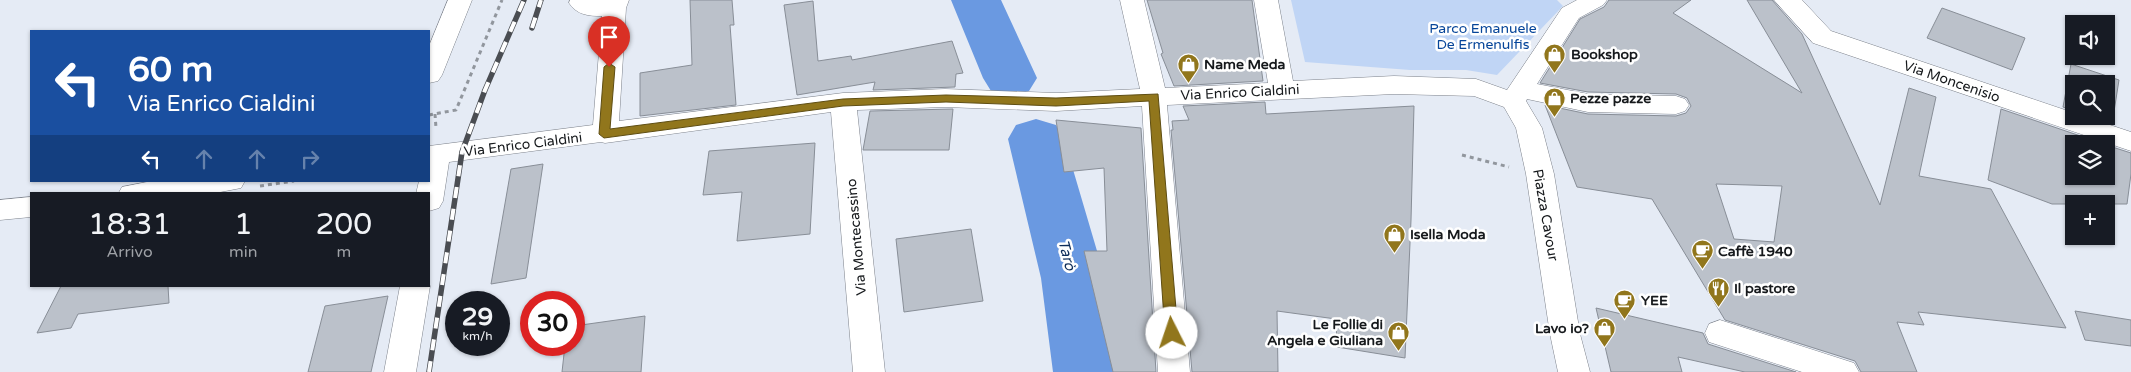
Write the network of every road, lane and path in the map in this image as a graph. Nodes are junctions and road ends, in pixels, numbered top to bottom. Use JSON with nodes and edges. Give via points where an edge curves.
{"nodes":[{"id":1,"x":460,"y":0,"type":"edge"},
{"id":2,"x":502,"y":0,"type":"edge"},
{"id":3,"x":1132,"y":0,"type":"edge"},
{"id":4,"x":1266,"y":0,"type":"edge"},
{"id":5,"x":1595,"y":0,"type":"edge"},
{"id":6,"x":1786,"y":0,"type":"edge"},
{"id":7,"x":586,"y":4,"type":"edge"},
{"id":8,"x":615,"y":4,"type":"edge"},
{"id":9,"x":430,"y":73,"type":"edge"},
{"id":10,"x":1282,"y":90,"type":"junction"},
{"id":11,"x":1517,"y":95,"type":"junction"},
{"id":12,"x":1154,"y":97,"type":"junction"},
{"id":13,"x":843,"y":102,"type":"junction"},
{"id":14,"x":1676,"y":105,"type":"dead end"},
{"id":15,"x":430,"y":115,"type":"edge"},
{"id":16,"x":604,"y":134,"type":"junction"},
{"id":17,"x":2131,"y":142,"type":"edge"},
{"id":18,"x":433,"y":155,"type":"edge"},
{"id":19,"x":223,"y":182,"type":"edge"},
{"id":20,"x":147,"y":192,"type":"edge"},
{"id":21,"x":430,"y":192,"type":"edge"},
{"id":22,"x":30,"y":206,"type":"edge"},
{"id":23,"x":0,"y":210,"type":"edge"},
{"id":24,"x":414,"y":287,"type":"edge"},
{"id":25,"x":1720,"y":333,"type":"dead end"},
{"id":26,"x":400,"y":372,"type":"edge"},
{"id":27,"x":869,"y":372,"type":"edge"},
{"id":28,"x":1174,"y":372,"type":"edge"},
{"id":29,"x":1574,"y":372,"type":"edge"},
{"id":30,"x":1843,"y":372,"type":"edge"}],
"edges":[{"from":1,"to":9,"type":"street"},
{"from":2,"to":15,"type":"path","via":[[456,110]]},
{"from":3,"to":12,"type":"street"},
{"from":4,"to":10,"type":"street"},
{"from":5,"to":11,"type":"street","via":[[1570,13]]},
{"from":6,"to":17,"type":"street","name":"Via Moncenisio","via":[[1822,37]]},
{"from":7,"to":8,"type":"street"},
{"from":8,"to":16,"type":"street"},
{"from":10,"to":11,"type":"street","name":"Via Enrico Cialdini","via":[[1394,85],[1476,88]]},
{"from":10,"to":12,"type":"street","name":"Via Enrico Cialdini"},
{"from":11,"to":14,"type":"street","name":"Via Enrico Cialdini","via":[[1588,103]]},
{"from":11,"to":29,"type":"street","name":"Piazza Cavour","via":[[1540,174]]},
{"from":12,"to":13,"type":"street","name":"Via Enrico Cialdini","via":[[1056,102],[946,98]]},
{"from":12,"to":28,"type":"street"},
{"from":13,"to":16,"type":"street","name":"Via Enrico Cialdini"},
{"from":13,"to":27,"type":"street","name":"Via Montecassino"},
{"from":16,"to":18,"type":"street","name":"Via Enrico Cialdini"},
{"from":18,"to":21,"type":"street"},
{"from":19,"to":20,"type":"street"},
{"from":22,"to":23,"type":"street"},
{"from":24,"to":26,"type":"street"},
{"from":25,"to":30,"type":"street"}]}
